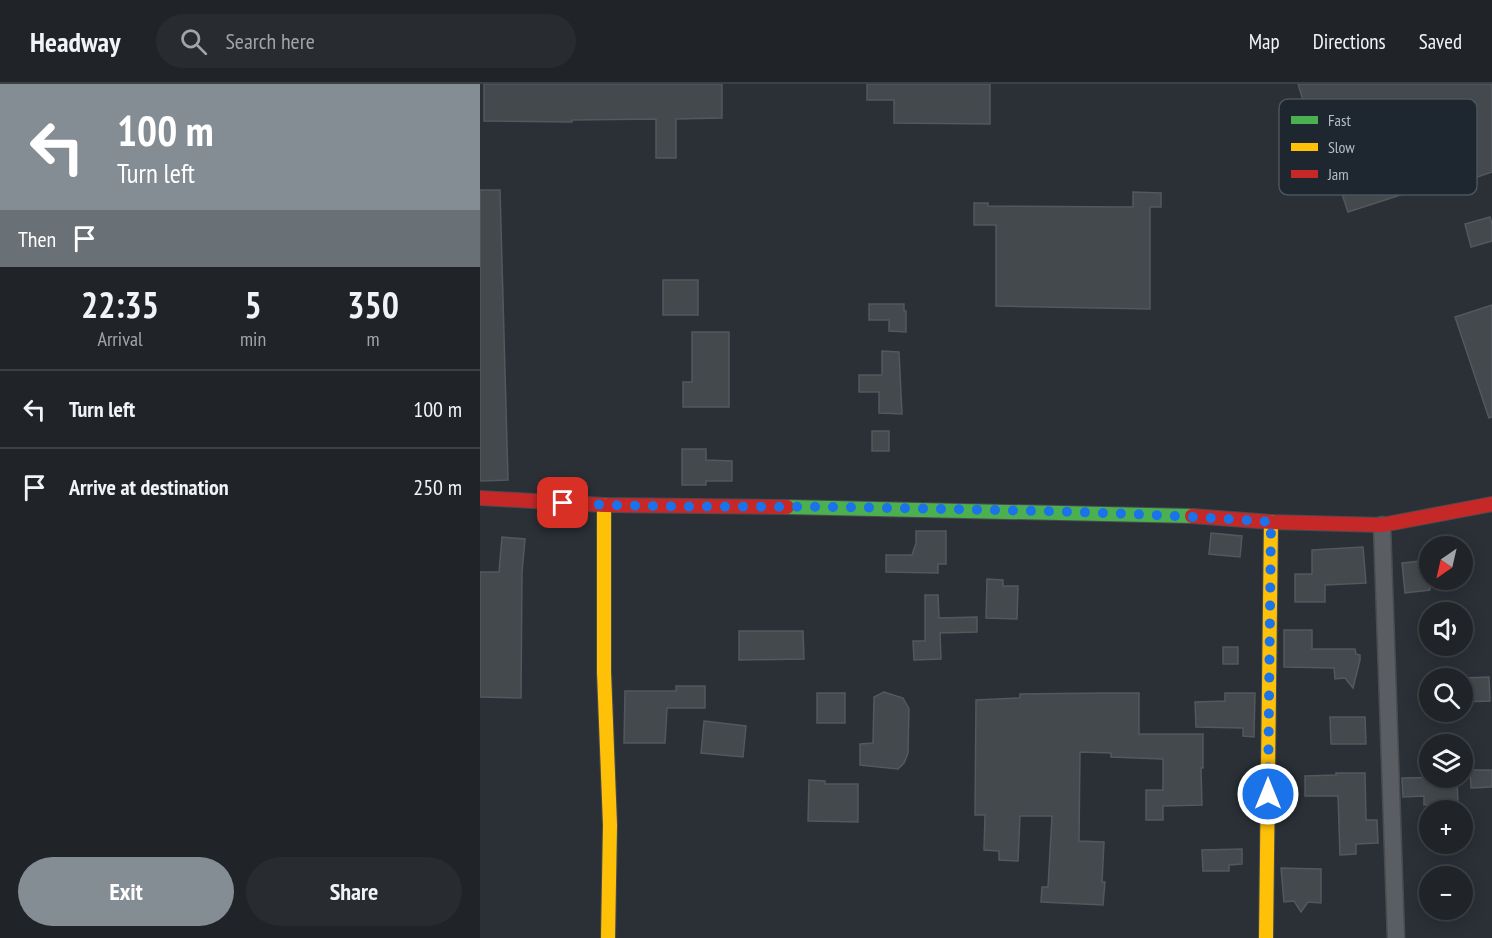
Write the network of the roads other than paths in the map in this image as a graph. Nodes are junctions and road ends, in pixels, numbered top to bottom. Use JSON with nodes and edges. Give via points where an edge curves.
{"nodes":[{"id":1,"x":480,"y":498,"type":"edge"},
{"id":2,"x":1492,"y":504,"type":"edge"},
{"id":3,"x":604,"y":505,"type":"junction"},
{"id":4,"x":1271,"y":522,"type":"junction"},
{"id":5,"x":1382,"y":525,"type":"junction"},
{"id":6,"x":608,"y":938,"type":"edge"},
{"id":7,"x":1266,"y":938,"type":"edge"},
{"id":8,"x":1396,"y":938,"type":"edge"}],
"edges":[{"from":1,"to":3,"type":"street"},
{"from":2,"to":5,"type":"street"},
{"from":3,"to":4,"type":"street","via":[[1184,515]]},
{"from":3,"to":6,"type":"street","via":[[604,672],[610,825]]},
{"from":4,"to":5,"type":"street"},
{"from":4,"to":7,"type":"street"},
{"from":5,"to":8,"type":"street"}]}
